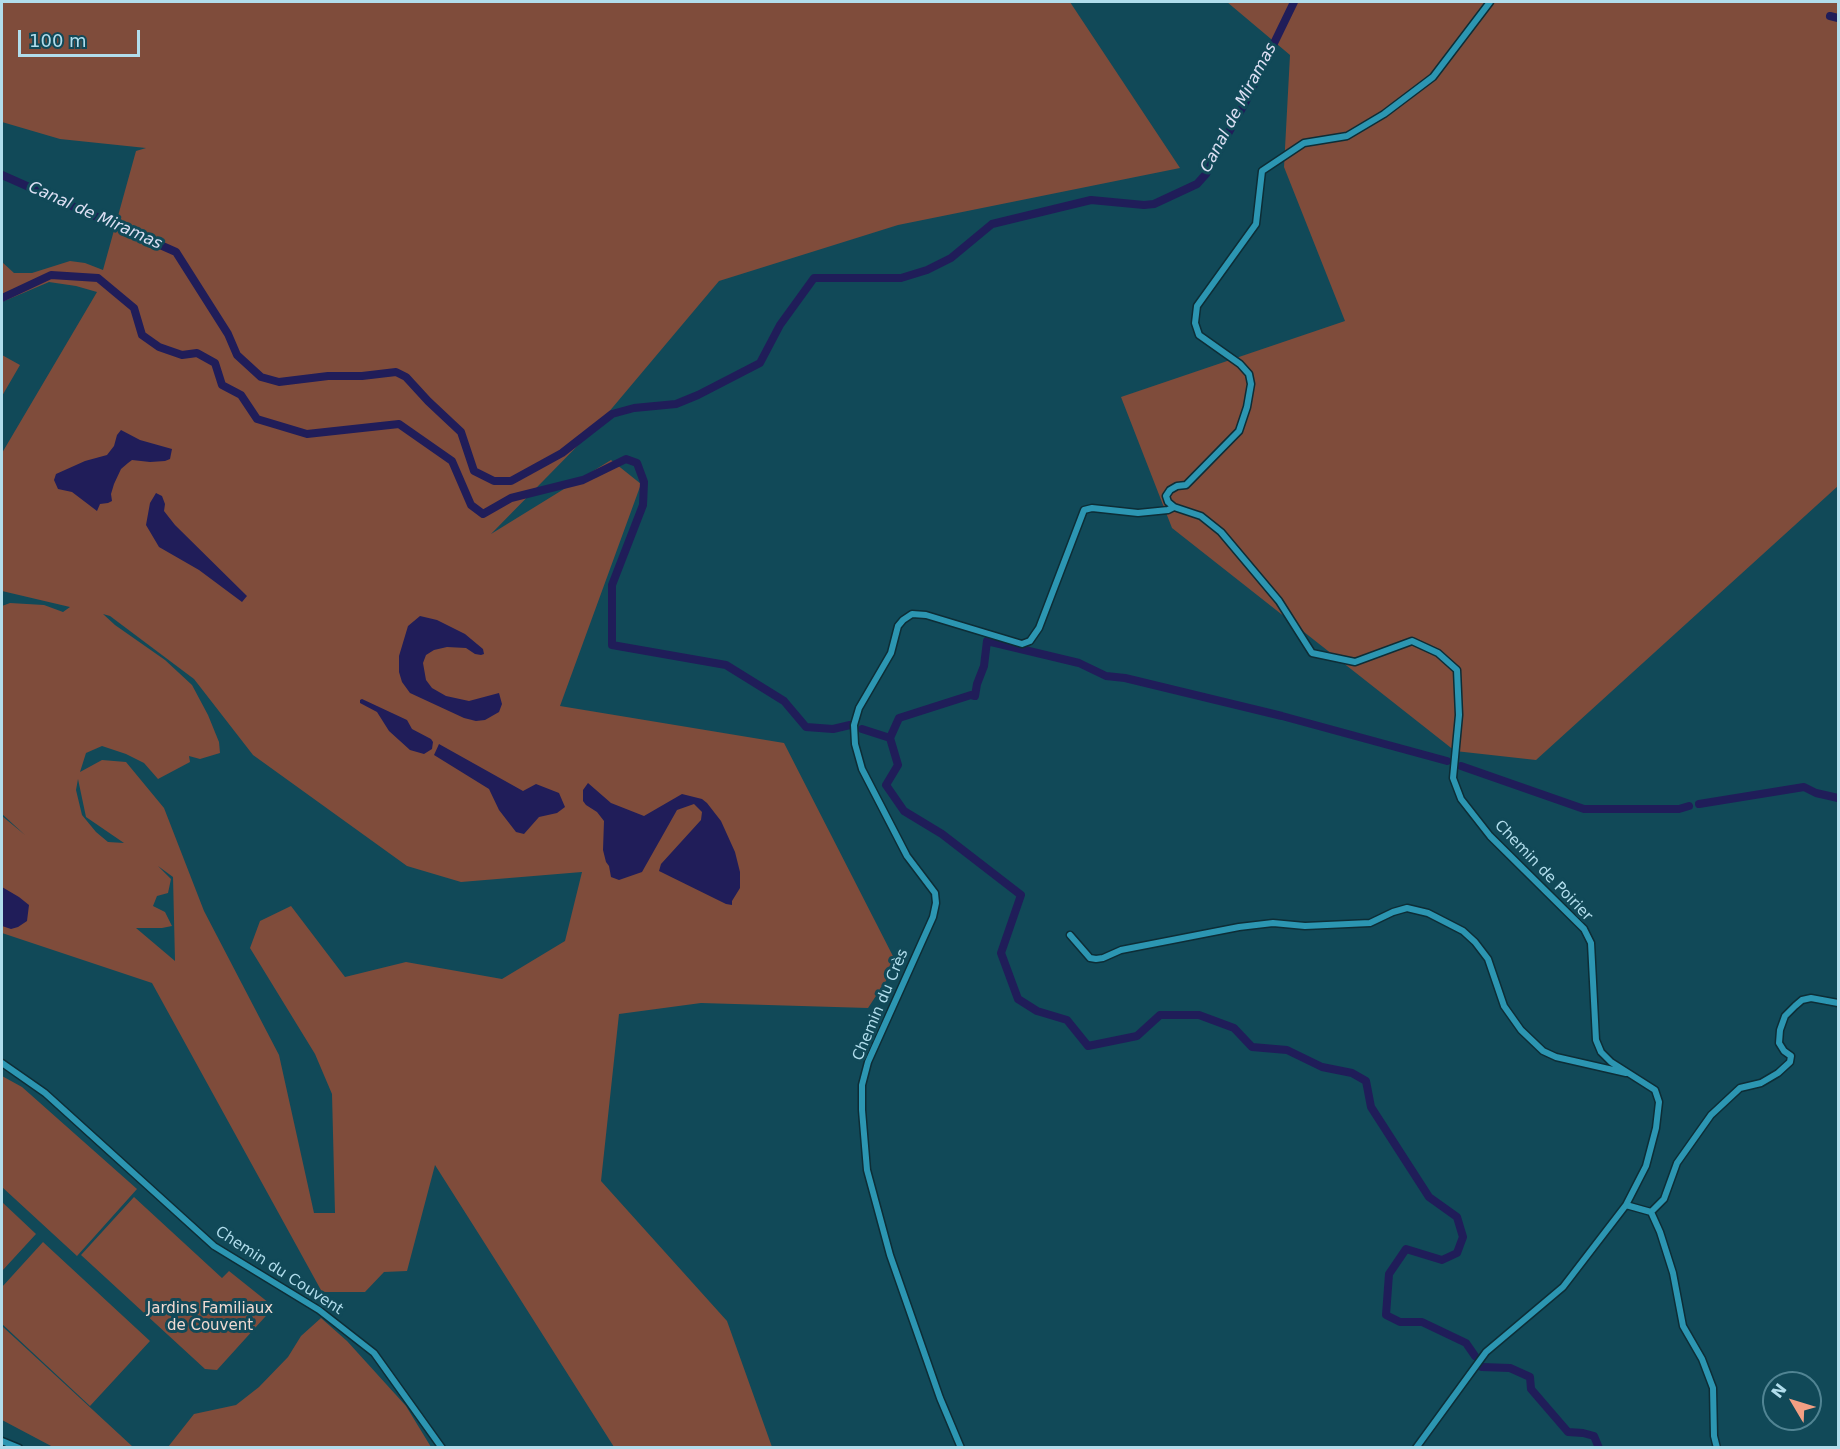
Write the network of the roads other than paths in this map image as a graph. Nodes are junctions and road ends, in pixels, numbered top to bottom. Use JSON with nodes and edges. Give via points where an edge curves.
{"nodes":[{"id":1,"x":1490,"y":2,"type":"edge"},
{"id":2,"x":1174,"y":507,"type":"junction"},
{"id":3,"x":1070,"y":934,"type":"dead end"},
{"id":4,"x":1839,"y":1003,"type":"edge"},
{"id":5,"x":2,"y":1063,"type":"edge"},
{"id":6,"x":1630,"y":1074,"type":"junction"},
{"id":7,"x":1626,"y":1205,"type":"junction"},
{"id":8,"x":1651,"y":1212,"type":"junction"},
{"id":9,"x":2,"y":1441,"type":"edge"},
{"id":10,"x":19,"y":1448,"type":"edge"},
{"id":11,"x":442,"y":1448,"type":"edge"},
{"id":12,"x":961,"y":1448,"type":"edge"},
{"id":13,"x":1416,"y":1448,"type":"edge"},
{"id":14,"x":1717,"y":1448,"type":"edge"}],
"edges":[{"from":1,"to":2,"type":"street","via":[[1433,77],[1390,110],[1347,136],[1304,143],[1262,171],[1256,224],[1197,306],[1195,323],[1199,335],[1249,374],[1247,407],[1239,431],[1186,485],[1170,490],[1166,496]]},
{"from":2,"to":6,"type":"street","name":"Chemin de Poirier","via":[[1201,516],[1221,532],[1279,601],[1312,653],[1355,662],[1412,641],[1438,653],[1457,670],[1459,715],[1453,778],[1461,799],[1490,836],[1584,929],[1591,943],[1596,1040],[1611,1062]]},
{"from":2,"to":12,"type":"street","name":"Chemin du Crès","via":[[1138,513],[1084,510],[1039,628],[1030,641],[1022,644],[912,614],[898,626],[891,653],[854,724],[862,769],[907,856],[935,893],[933,917],[868,1062],[862,1085],[862,1110],[867,1170],[890,1255]]},
{"from":3,"to":6,"type":"street","via":[[1090,958],[1096,959],[1121,950],[1273,922],[1305,926],[1370,923],[1407,908],[1428,913],[1474,942],[1488,959],[1504,1006],[1543,1051]]},
{"from":4,"to":8,"type":"street","via":[[1802,1000],[1785,1016],[1779,1043],[1791,1056],[1790,1062],[1761,1083],[1740,1088],[1711,1115],[1677,1163],[1664,1199]]},
{"from":5,"to":11,"type":"street","name":"Chemin du Couvent","via":[[45,1093],[214,1246],[319,1310],[374,1353]]},
{"from":6,"to":7,"type":"street","name":"Chemin de Poirier","via":[[1655,1090],[1659,1102],[1646,1166]]},
{"from":7,"to":8,"type":"street"},
{"from":7,"to":13,"type":"street","name":"Chemin de Poirier","via":[[1563,1287],[1486,1352]]},
{"from":8,"to":14,"type":"street","via":[[1673,1273],[1683,1326],[1713,1389]]},
{"from":9,"to":10,"type":"street"}]}
